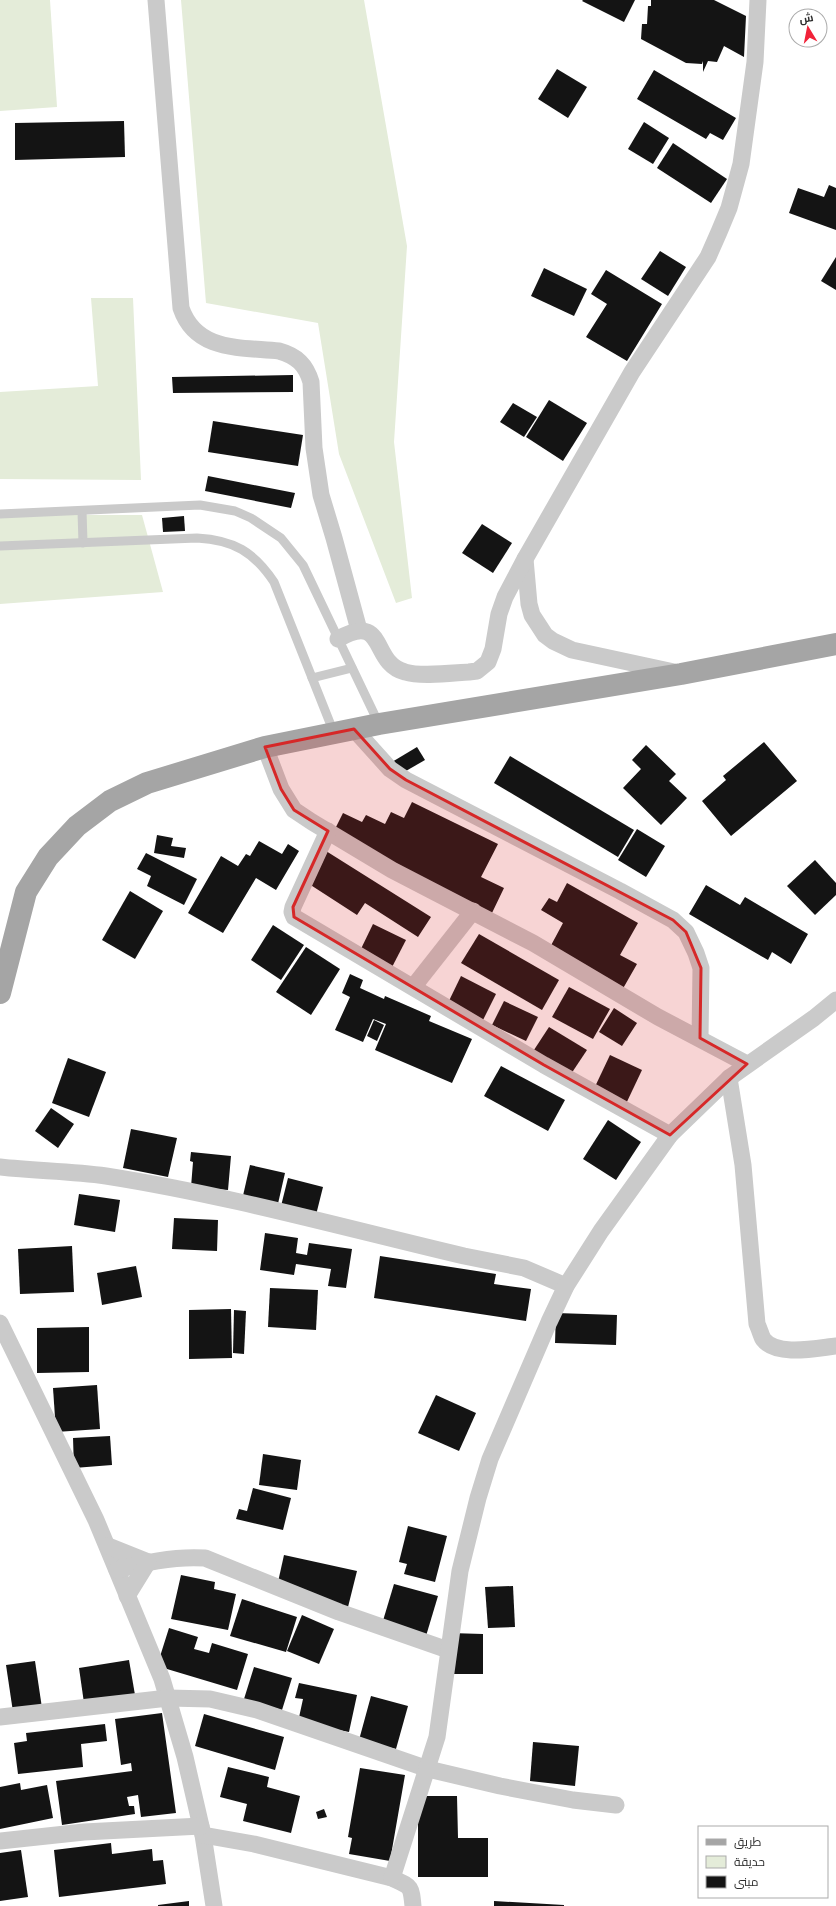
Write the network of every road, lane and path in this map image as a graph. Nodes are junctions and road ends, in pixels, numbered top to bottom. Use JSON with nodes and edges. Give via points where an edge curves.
{"nodes":[{"id":1,"x":156,"y":0,"type":"edge"},
{"id":2,"x":758,"y":0,"type":"edge"},
{"id":3,"x":82,"y":511,"type":"junction"},
{"id":4,"x":0,"y":514,"type":"edge"},
{"id":5,"x":83,"y":543,"type":"junction"},
{"id":6,"x":0,"y":546,"type":"edge"},
{"id":7,"x":525,"y":559,"type":"junction"},
{"id":8,"x":359,"y":630,"type":"junction"},
{"id":9,"x":338,"y":639,"type":"junction"},
{"id":10,"x":836,"y":644,"type":"edge"},
{"id":11,"x":352,"y":668,"type":"junction"},
{"id":12,"x":680,"y":674,"type":"junction"},
{"id":13,"x":312,"y":678,"type":"junction"},
{"id":14,"x":379,"y":724,"type":"junction"},
{"id":15,"x":344,"y":732,"type":"junction"},
{"id":16,"x":266,"y":748,"type":"junction"},
{"id":17,"x":328,"y":832,"type":"junction"},
{"id":18,"x":473,"y":911,"type":"junction"},
{"id":19,"x":414,"y":986,"type":"junction"},
{"id":20,"x":0,"y":993,"type":"edge"},
{"id":21,"x":836,"y":1000,"type":"edge"},
{"id":22,"x":700,"y":1038,"type":"junction"},
{"id":23,"x":747,"y":1064,"type":"junction"},
{"id":24,"x":729,"y":1078,"type":"junction"},
{"id":25,"x":670,"y":1135,"type":"junction"},
{"id":26,"x":0,"y":1167,"type":"edge"},
{"id":27,"x":566,"y":1286,"type":"junction"},
{"id":28,"x":0,"y":1323,"type":"edge"},
{"id":29,"x":836,"y":1346,"type":"edge"},
{"id":30,"x":108,"y":1546,"type":"junction"},
{"id":31,"x":148,"y":1562,"type":"junction"},
{"id":32,"x":117,"y":1570,"type":"junction"},
{"id":33,"x":127,"y":1596,"type":"junction"},
{"id":34,"x":448,"y":1650,"type":"junction"},
{"id":35,"x":168,"y":1698,"type":"junction"},
{"id":36,"x":0,"y":1717,"type":"edge"},
{"id":37,"x":428,"y":1769,"type":"junction"},
{"id":38,"x":616,"y":1805,"type":"dead end"},
{"id":39,"x":202,"y":1830,"type":"junction"},
{"id":40,"x":0,"y":1841,"type":"edge"},
{"id":41,"x":392,"y":1878,"type":"junction"},
{"id":42,"x":214,"y":1906,"type":"edge"},
{"id":43,"x":413,"y":1906,"type":"edge"}],
"edges":[{"from":1,"to":8,"type":"street","via":[[181,308],[189,326],[204,339],[221,345],[288,353],[304,364],[311,382],[314,448],[321,495]]},
{"from":2,"to":7,"type":"street","via":[[755,62],[741,164],[729,208],[719,232],[708,257],[632,372]]},
{"from":3,"to":4,"type":"lane"},
{"from":3,"to":5,"type":"lane"},
{"from":3,"to":9,"type":"lane","via":[[200,505],[235,511],[251,518],[281,538],[293,551],[306,571]]},
{"from":5,"to":6,"type":"lane"},
{"from":5,"to":13,"type":"lane","via":[[197,538],[213,539],[242,549],[266,569],[274,582]]},
{"from":7,"to":8,"type":"street","via":[[499,614],[492,655],[477,671],[405,672],[391,664],[370,633]]},
{"from":7,"to":12,"type":"street","via":[[532,615],[553,641],[572,650]]},
{"from":8,"to":9,"type":"street"},
{"from":9,"to":11,"type":"lane"},
{"from":10,"to":12,"type":"main road"},
{"from":11,"to":13,"type":"lane"},
{"from":11,"to":14,"type":"lane"},
{"from":12,"to":14,"type":"main road"},
{"from":13,"to":15,"type":"lane"},
{"from":14,"to":15,"type":"main road"},
{"from":15,"to":16,"type":"main road"},
{"from":15,"to":22,"type":"street","via":[[406,780],[673,920],[686,932],[701,968]]},
{"from":16,"to":17,"type":"street","via":[[281,789],[294,810]]},
{"from":16,"to":20,"type":"main road","via":[[147,783],[110,801],[77,826],[48,857],[26,892]]},
{"from":17,"to":18,"type":"street","via":[[392,870]]},
{"from":17,"to":19,"type":"street","via":[[293,907],[294,917]]},
{"from":18,"to":19,"type":"street"},
{"from":18,"to":22,"type":"street","via":[[533,943],[658,1017]]},
{"from":19,"to":25,"type":"street","via":[[544,1065]]},
{"from":21,"to":23,"type":"street"},
{"from":22,"to":23,"type":"street"},
{"from":23,"to":24,"type":"street"},
{"from":24,"to":25,"type":"street"},
{"from":24,"to":29,"type":"street","via":[[744,1165],[759,1329],[763,1339],[772,1347],[787,1350]]},
{"from":25,"to":27,"type":"street","via":[[601,1231]]},
{"from":26,"to":27,"type":"street","via":[[106,1176],[202,1194],[524,1268]]},
{"from":27,"to":34,"type":"street","via":[[490,1459],[467,1538]]},
{"from":28,"to":30,"type":"street"},
{"from":30,"to":31,"type":"street"},
{"from":30,"to":32,"type":"street"},
{"from":31,"to":32,"type":"street"},
{"from":31,"to":33,"type":"street"},
{"from":31,"to":34,"type":"street","via":[[205,1558],[339,1612]]},
{"from":32,"to":33,"type":"street"},
{"from":33,"to":35,"type":"street"},
{"from":34,"to":37,"type":"street","via":[[436,1738]]},
{"from":35,"to":36,"type":"street"},
{"from":35,"to":37,"type":"street","via":[[210,1699],[257,1710]]},
{"from":35,"to":39,"type":"street"},
{"from":37,"to":38,"type":"street","via":[[514,1789]]},
{"from":37,"to":41,"type":"street"},
{"from":39,"to":40,"type":"street","via":[[84,1832]]},
{"from":39,"to":41,"type":"street"},
{"from":39,"to":42,"type":"street"},
{"from":41,"to":43,"type":"street","via":[[409,1886]]}]}
